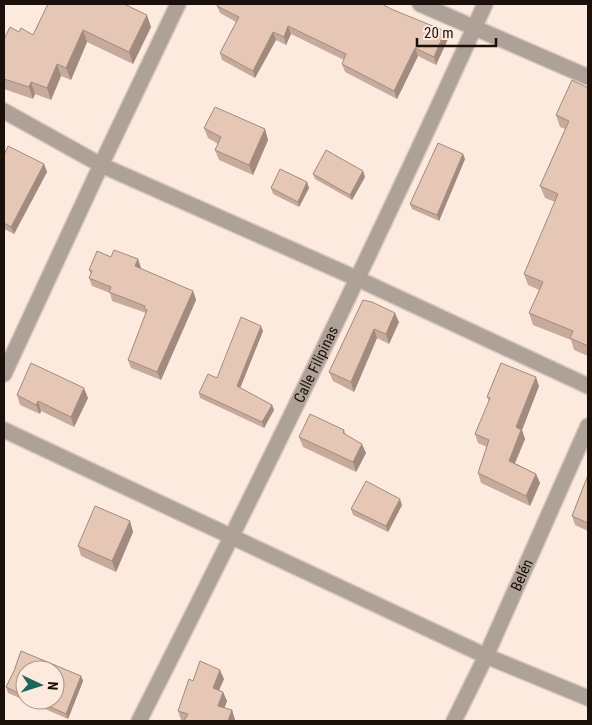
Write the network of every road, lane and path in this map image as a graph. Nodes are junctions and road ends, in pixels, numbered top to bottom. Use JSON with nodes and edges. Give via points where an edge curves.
{"nodes":[{"id":1,"x":178,"y":4,"type":"edge"},
{"id":2,"x":420,"y":4,"type":"edge"},
{"id":3,"x":485,"y":4,"type":"edge"},
{"id":4,"x":474,"y":28,"type":"junction"},
{"id":5,"x":588,"y":77,"type":"edge"},
{"id":6,"x":4,"y":111,"type":"edge"},
{"id":7,"x":101,"y":164,"type":"junction"},
{"id":8,"x":358,"y":279,"type":"junction"},
{"id":9,"x":4,"y":374,"type":"edge"},
{"id":10,"x":588,"y":386,"type":"edge"},
{"id":11,"x":588,"y":426,"type":"edge"},
{"id":12,"x":4,"y":430,"type":"edge"},
{"id":13,"x":232,"y":536,"type":"junction"},
{"id":14,"x":486,"y":656,"type":"junction"},
{"id":15,"x":588,"y":698,"type":"edge"},
{"id":16,"x":139,"y":721,"type":"edge"},
{"id":17,"x":454,"y":721,"type":"edge"}],
"edges":[{"from":1,"to":7,"type":"street"},
{"from":2,"to":4,"type":"street"},
{"from":3,"to":4,"type":"street","name":"Calle Filipinas"},
{"from":4,"to":5,"type":"street"},
{"from":4,"to":8,"type":"street","name":"Calle Filipinas"},
{"from":6,"to":7,"type":"street"},
{"from":7,"to":8,"type":"street"},
{"from":7,"to":9,"type":"street"},
{"from":8,"to":10,"type":"street"},
{"from":8,"to":13,"type":"street","name":"Calle Filipinas"},
{"from":11,"to":14,"type":"street","name":"Belén"},
{"from":12,"to":13,"type":"street"},
{"from":13,"to":14,"type":"street"},
{"from":13,"to":16,"type":"street","name":"Calle Filipinas"},
{"from":14,"to":15,"type":"street"},
{"from":14,"to":17,"type":"street","name":"Belén"}]}
